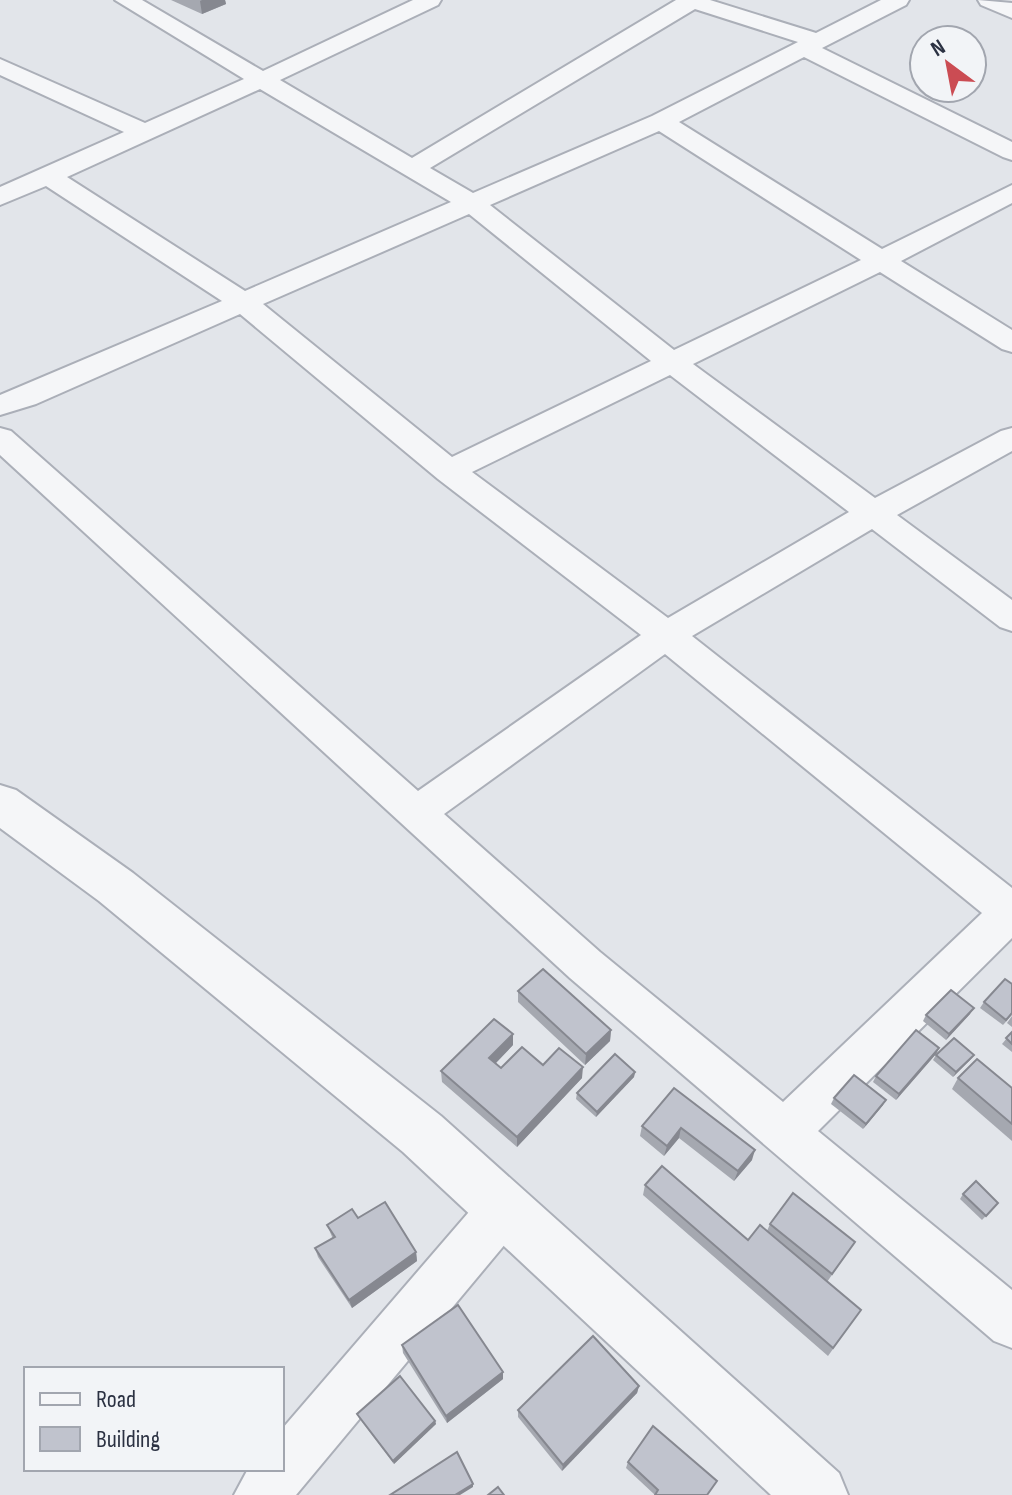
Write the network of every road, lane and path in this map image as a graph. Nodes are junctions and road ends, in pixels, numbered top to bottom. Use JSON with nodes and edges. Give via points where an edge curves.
{"nodes":[{"id":1,"x":126,"y":0,"type":"edge"},
{"id":2,"x":430,"y":0,"type":"edge"},
{"id":3,"x":691,"y":0,"type":"edge"},
{"id":4,"x":898,"y":0,"type":"edge"},
{"id":5,"x":989,"y":0,"type":"edge"},
{"id":6,"x":1012,"y":11,"type":"edge"},
{"id":7,"x":812,"y":44,"type":"junction"},
{"id":8,"x":0,"y":66,"type":"edge"},
{"id":9,"x":263,"y":79,"type":"junction"},
{"id":10,"x":661,"y":121,"type":"junction"},
{"id":11,"x":144,"y":132,"type":"junction"},
{"id":12,"x":1012,"y":152,"type":"edge"},
{"id":13,"x":413,"y":168,"type":"junction"},
{"id":14,"x":47,"y":175,"type":"junction"},
{"id":15,"x":4,"y":191,"type":"edge"},
{"id":16,"x":1012,"y":193,"type":"edge"},
{"id":17,"x":471,"y":203,"type":"junction"},
{"id":18,"x":881,"y":262,"type":"junction"},
{"id":19,"x":243,"y":302,"type":"junction"},
{"id":20,"x":1012,"y":343,"type":"edge"},
{"id":21,"x":670,"y":361,"type":"junction"},
{"id":22,"x":0,"y":405,"type":"edge"},
{"id":23,"x":0,"y":438,"type":"edge"},
{"id":24,"x":1012,"y":438,"type":"edge"},
{"id":25,"x":449,"y":471,"type":"junction"},
{"id":26,"x":874,"y":513,"type":"junction"},
{"id":27,"x":1012,"y":618,"type":"edge"},
{"id":28,"x":666,"y":635,"type":"junction"},
{"id":29,"x":0,"y":803,"type":"edge"},
{"id":30,"x":416,"y":813,"type":"junction"},
{"id":31,"x":1012,"y":912,"type":"edge"},
{"id":32,"x":783,"y":1133,"type":"junction"},
{"id":33,"x":504,"y":1208,"type":"junction"},
{"id":34,"x":1012,"y":1323,"type":"edge"},
{"id":35,"x":284,"y":1468,"type":"edge"},
{"id":36,"x":281,"y":1471,"type":"edge"},
{"id":37,"x":261,"y":1495,"type":"edge"},
{"id":38,"x":817,"y":1495,"type":"edge"}],
"edges":[{"from":1,"to":9,"type":"street"},
{"from":2,"to":9,"type":"street"},
{"from":3,"to":7,"type":"street"},
{"from":3,"to":13,"type":"street"},
{"from":4,"to":7,"type":"street"},
{"from":5,"to":6,"type":"street"},
{"from":7,"to":10,"type":"street"},
{"from":7,"to":12,"type":"street"},
{"from":8,"to":11,"type":"street"},
{"from":9,"to":11,"type":"street"},
{"from":9,"to":13,"type":"street"},
{"from":10,"to":17,"type":"street"},
{"from":10,"to":18,"type":"street"},
{"from":11,"to":14,"type":"street"},
{"from":13,"to":17,"type":"street"},
{"from":14,"to":15,"type":"street"},
{"from":14,"to":19,"type":"street"},
{"from":16,"to":18,"type":"street"},
{"from":17,"to":19,"type":"street"},
{"from":17,"to":21,"type":"street"},
{"from":18,"to":20,"type":"street"},
{"from":18,"to":21,"type":"street"},
{"from":19,"to":22,"type":"street"},
{"from":19,"to":25,"type":"street"},
{"from":21,"to":25,"type":"street"},
{"from":21,"to":26,"type":"street"},
{"from":23,"to":30,"type":"street"},
{"from":24,"to":26,"type":"street"},
{"from":25,"to":28,"type":"street"},
{"from":26,"to":27,"type":"street"},
{"from":26,"to":28,"type":"street"},
{"from":28,"to":30,"type":"street"},
{"from":28,"to":31,"type":"street"},
{"from":29,"to":33,"type":"street","via":[[128,897],[422,1134]]},
{"from":30,"to":32,"type":"street"},
{"from":31,"to":32,"type":"street"},
{"from":32,"to":34,"type":"street"},
{"from":33,"to":35,"type":"street"},
{"from":33,"to":38,"type":"street"},
{"from":36,"to":37,"type":"street"}]}
